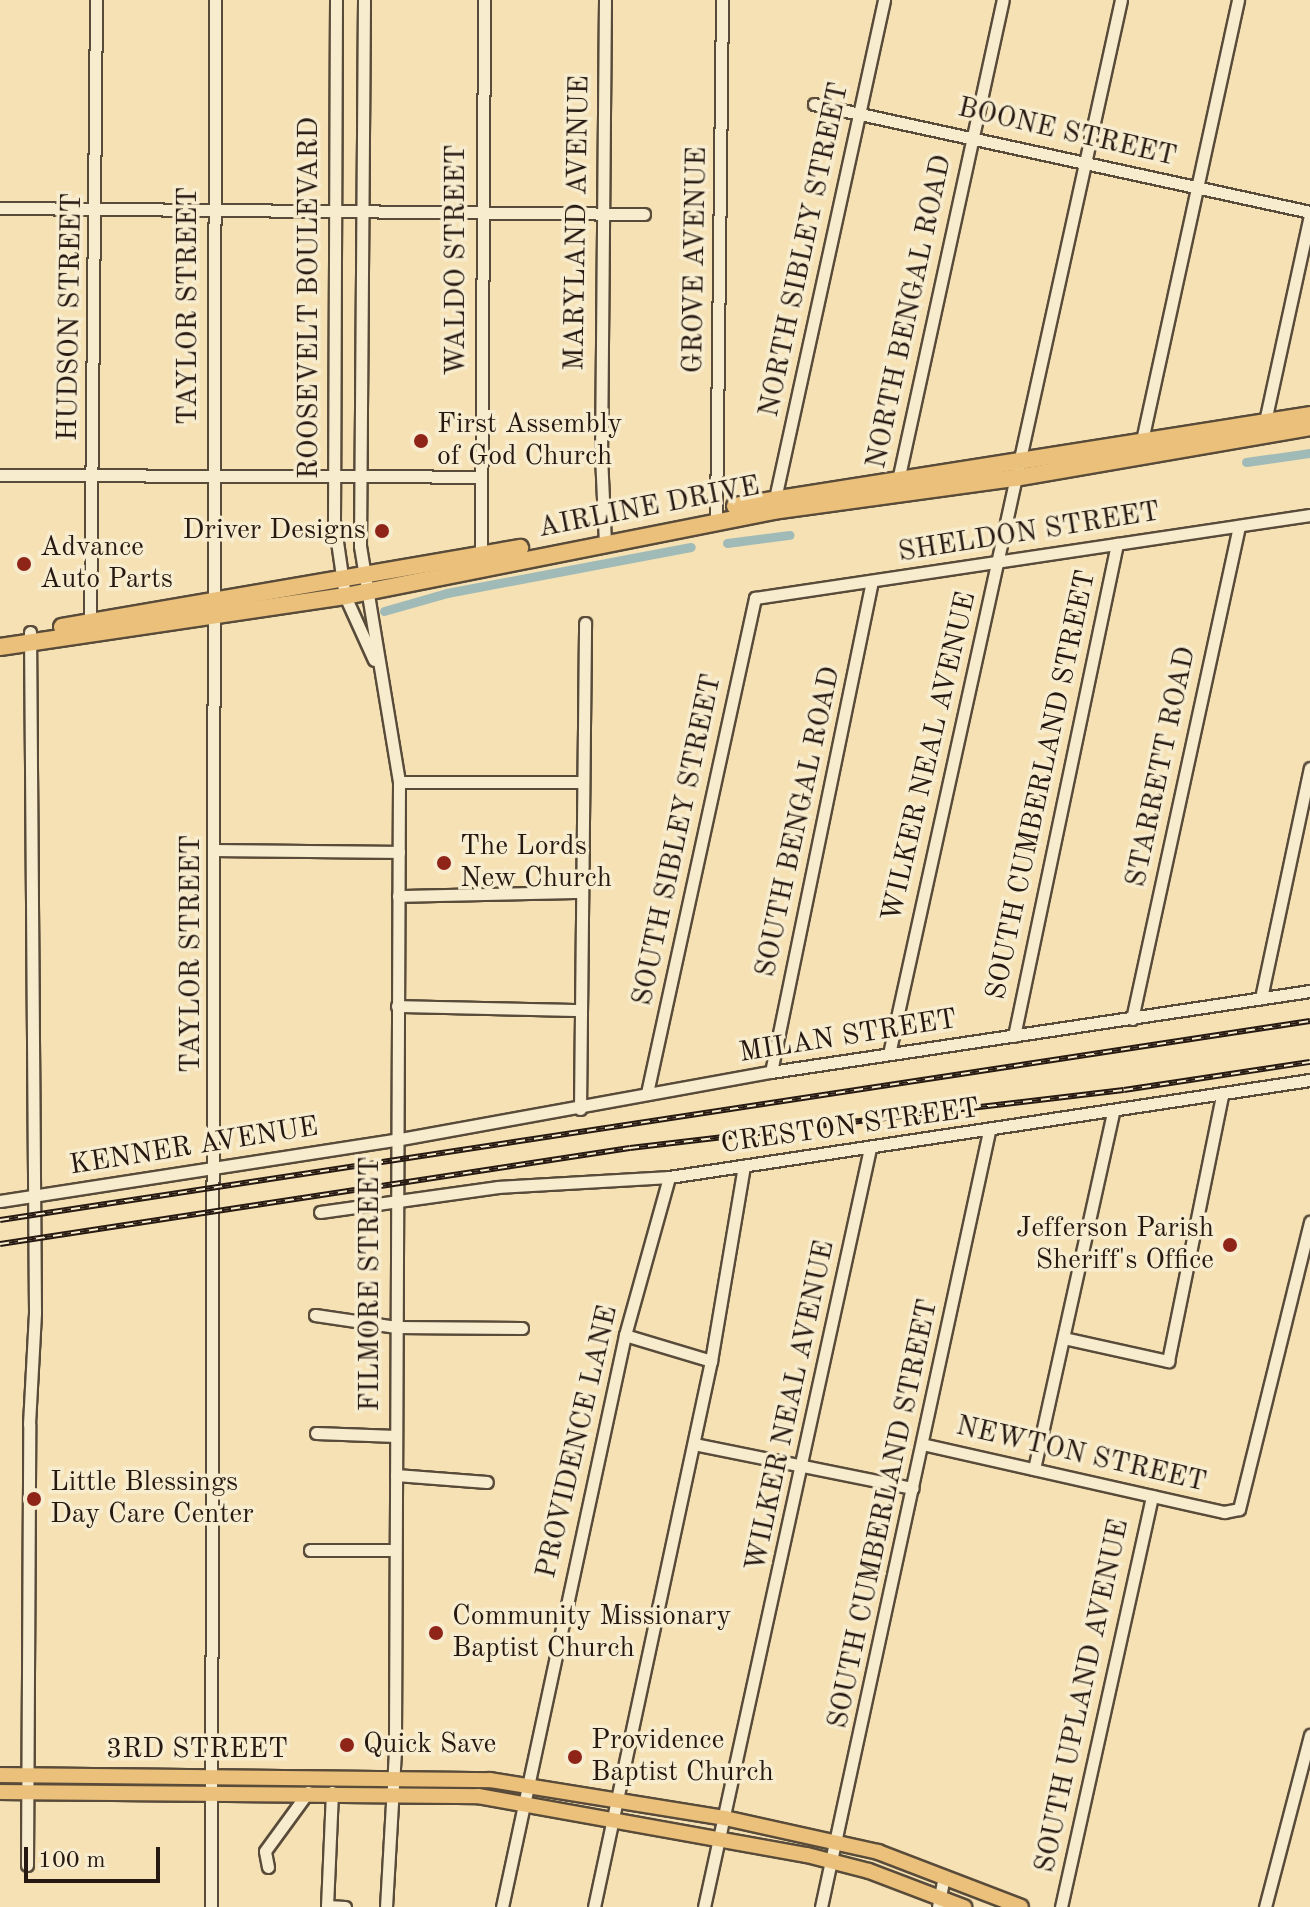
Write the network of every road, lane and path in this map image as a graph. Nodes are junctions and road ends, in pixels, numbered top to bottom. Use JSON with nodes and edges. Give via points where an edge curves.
{"nodes":[{"id":1,"x":96,"y":0,"type":"edge"},
{"id":2,"x":215,"y":0,"type":"edge"},
{"id":3,"x":336,"y":0,"type":"edge"},
{"id":4,"x":364,"y":0,"type":"edge"},
{"id":5,"x":484,"y":0,"type":"edge"},
{"id":6,"x":605,"y":0,"type":"edge"},
{"id":7,"x":722,"y":0,"type":"edge"},
{"id":8,"x":884,"y":0,"type":"edge"},
{"id":9,"x":1003,"y":0,"type":"edge"},
{"id":10,"x":1121,"y":0,"type":"edge"},
{"id":11,"x":1238,"y":0,"type":"edge"},
{"id":12,"x":814,"y":104,"type":"dead end"},
{"id":13,"x":860,"y":111,"type":"junction"},
{"id":14,"x":973,"y":136,"type":"junction"},
{"id":15,"x":1084,"y":162,"type":"junction"},
{"id":16,"x":1198,"y":187,"type":"junction"},
{"id":17,"x":0,"y":208,"type":"edge"},
{"id":18,"x":96,"y":209,"type":"junction"},
{"id":19,"x":213,"y":209,"type":"junction"},
{"id":20,"x":334,"y":209,"type":"junction"},
{"id":21,"x":363,"y":209,"type":"junction"},
{"id":22,"x":481,"y":212,"type":"junction"},
{"id":23,"x":603,"y":213,"type":"junction"},
{"id":24,"x":644,"y":214,"type":"dead end"},
{"id":25,"x":1310,"y":214,"type":"edge"},
{"id":26,"x":1310,"y":415,"type":"edge"},
{"id":27,"x":1310,"y":427,"type":"edge"},
{"id":28,"x":1263,"y":428,"type":"junction"},
{"id":29,"x":1142,"y":450,"type":"junction"},
{"id":30,"x":1017,"y":469,"type":"junction"},
{"id":31,"x":0,"y":475,"type":"edge"},
{"id":32,"x":94,"y":476,"type":"junction"},
{"id":33,"x":212,"y":476,"type":"junction"},
{"id":34,"x":333,"y":476,"type":"junction"},
{"id":35,"x":361,"y":476,"type":"junction"},
{"id":36,"x":480,"y":477,"type":"junction"},
{"id":37,"x":897,"y":487,"type":"junction"},
{"id":38,"x":773,"y":505,"type":"junction"},
{"id":39,"x":716,"y":515,"type":"junction"},
{"id":40,"x":1310,"y":515,"type":"edge"},
{"id":41,"x":1239,"y":526,"type":"junction"},
{"id":42,"x":604,"y":537,"type":"junction"},
{"id":43,"x":1117,"y":544,"type":"junction"},
{"id":44,"x":481,"y":562,"type":"junction"},
{"id":45,"x":998,"y":563,"type":"junction"},
{"id":46,"x":872,"y":581,"type":"junction"},
{"id":47,"x":365,"y":585,"type":"junction"},
{"id":48,"x":343,"y":589,"type":"junction"},
{"id":49,"x":755,"y":598,"type":"joint"},
{"id":50,"x":214,"y":610,"type":"junction"},
{"id":51,"x":585,"y":623,"type":"dead end"},
{"id":52,"x":90,"y":628,"type":"junction"},
{"id":53,"x":0,"y":637,"type":"edge"},
{"id":54,"x":30,"y":637,"type":"junction"},
{"id":55,"x":0,"y":647,"type":"edge"},
{"id":56,"x":376,"y":663,"type":"junction"},
{"id":57,"x":1310,"y":768,"type":"edge"},
{"id":58,"x":399,"y":782,"type":"junction"},
{"id":59,"x":580,"y":782,"type":"junction"},
{"id":60,"x":1295,"y":841,"type":"junction"},
{"id":61,"x":1310,"y":844,"type":"edge"},
{"id":62,"x":217,"y":850,"type":"junction"},
{"id":63,"x":399,"y":852,"type":"junction"},
{"id":64,"x":581,"y":892,"type":"junction"},
{"id":65,"x":398,"y":896,"type":"junction"},
{"id":66,"x":1310,"y":991,"type":"edge"},
{"id":67,"x":1261,"y":998,"type":"junction"},
{"id":68,"x":397,"y":1006,"type":"junction"},
{"id":69,"x":580,"y":1010,"type":"junction"},
{"id":70,"x":1132,"y":1019,"type":"junction"},
{"id":71,"x":1014,"y":1036,"type":"junction"},
{"id":72,"x":889,"y":1054,"type":"junction"},
{"id":73,"x":771,"y":1072,"type":"junction"},
{"id":74,"x":1310,"y":1080,"type":"edge"},
{"id":75,"x":647,"y":1093,"type":"junction"},
{"id":76,"x":1222,"y":1095,"type":"junction"},
{"id":77,"x":580,"y":1109,"type":"junction"},
{"id":78,"x":1113,"y":1114,"type":"junction"},
{"id":79,"x":989,"y":1131,"type":"junction"},
{"id":80,"x":395,"y":1140,"type":"junction"},
{"id":81,"x":870,"y":1148,"type":"junction"},
{"id":82,"x":744,"y":1166,"type":"junction"},
{"id":83,"x":214,"y":1168,"type":"junction"},
{"id":84,"x":669,"y":1177,"type":"junction"},
{"id":85,"x":32,"y":1196,"type":"junction"},
{"id":86,"x":0,"y":1201,"type":"edge"},
{"id":87,"x":395,"y":1202,"type":"junction"},
{"id":88,"x":320,"y":1212,"type":"dead end"},
{"id":89,"x":1310,"y":1222,"type":"edge"},
{"id":90,"x":315,"y":1315,"type":"dead end"},
{"id":91,"x":396,"y":1327,"type":"junction"},
{"id":92,"x":522,"y":1328,"type":"dead end"},
{"id":93,"x":625,"y":1335,"type":"junction"},
{"id":94,"x":1064,"y":1338,"type":"junction"},
{"id":95,"x":711,"y":1361,"type":"junction"},
{"id":96,"x":316,"y":1433,"type":"dead end"},
{"id":97,"x":396,"y":1436,"type":"junction"},
{"id":98,"x":694,"y":1444,"type":"junction"},
{"id":99,"x":922,"y":1444,"type":"junction"},
{"id":100,"x":803,"y":1467,"type":"junction"},
{"id":101,"x":1034,"y":1469,"type":"junction"},
{"id":102,"x":396,"y":1475,"type":"junction"},
{"id":103,"x":487,"y":1482,"type":"dead end"},
{"id":104,"x":913,"y":1488,"type":"junction"},
{"id":105,"x":1152,"y":1496,"type":"junction"},
{"id":106,"x":310,"y":1550,"type":"dead end"},
{"id":107,"x":395,"y":1550,"type":"junction"},
{"id":108,"x":1310,"y":1735,"type":"edge"},
{"id":109,"x":0,"y":1775,"type":"edge"},
{"id":110,"x":212,"y":1775,"type":"junction"},
{"id":111,"x":30,"y":1776,"type":"junction"},
{"id":112,"x":394,"y":1776,"type":"junction"},
{"id":113,"x":530,"y":1785,"type":"junction"},
{"id":114,"x":0,"y":1792,"type":"edge"},
{"id":115,"x":308,"y":1792,"type":"junction"},
{"id":116,"x":332,"y":1792,"type":"junction"},
{"id":117,"x":28,"y":1793,"type":"junction"},
{"id":118,"x":207,"y":1793,"type":"junction"},
{"id":119,"x":393,"y":1793,"type":"junction"},
{"id":120,"x":618,"y":1799,"type":"junction"},
{"id":121,"x":526,"y":1803,"type":"junction"},
{"id":122,"x":615,"y":1818,"type":"junction"},
{"id":123,"x":725,"y":1818,"type":"junction"},
{"id":124,"x":720,"y":1838,"type":"junction"},
{"id":125,"x":836,"y":1842,"type":"junction"},
{"id":126,"x":832,"y":1861,"type":"junction"},
{"id":127,"x":27,"y":1865,"type":"dead end"},
{"id":128,"x":268,"y":1867,"type":"dead end"},
{"id":129,"x":944,"y":1877,"type":"junction"},
{"id":130,"x":939,"y":1902,"type":"edge"},
{"id":131,"x":327,"y":1906,"type":"edge"},
{"id":132,"x":211,"y":1907,"type":"edge"},
{"id":133,"x":345,"y":1907,"type":"edge"},
{"id":134,"x":386,"y":1907,"type":"edge"},
{"id":135,"x":502,"y":1907,"type":"edge"},
{"id":136,"x":594,"y":1907,"type":"edge"},
{"id":137,"x":704,"y":1907,"type":"edge"},
{"id":138,"x":821,"y":1907,"type":"edge"},
{"id":139,"x":964,"y":1907,"type":"edge"},
{"id":140,"x":1021,"y":1907,"type":"edge"},
{"id":141,"x":1061,"y":1907,"type":"edge"},
{"id":142,"x":1265,"y":1907,"type":"edge"}],
"edges":[{"from":1,"to":18,"type":"street","name":"HUDSON STREET"},
{"from":2,"to":19,"type":"street","name":"TAYLOR STREET"},
{"from":3,"to":20,"type":"street","name":"ROOSEVELT BOULEVARD"},
{"from":4,"to":21,"type":"street","name":"ROOSEVELT BOULEVARD"},
{"from":5,"to":22,"type":"street","name":"WALDO STREET"},
{"from":6,"to":23,"type":"street","name":"MARYLAND AVENUE"},
{"from":7,"to":39,"type":"street","name":"GROVE AVENUE"},
{"from":8,"to":13,"type":"street","name":"NORTH SIBLEY STREET"},
{"from":9,"to":14,"type":"street","name":"NORTH BENGAL ROAD"},
{"from":10,"to":15,"type":"street","name":"WILKER NEAL AVENUE"},
{"from":11,"to":16,"type":"street"},
{"from":12,"to":13,"type":"street","name":"BOONE STREET"},
{"from":13,"to":14,"type":"street","name":"BOONE STREET"},
{"from":13,"to":38,"type":"street","name":"NORTH SIBLEY STREET"},
{"from":14,"to":15,"type":"street","name":"BOONE STREET"},
{"from":14,"to":37,"type":"street","name":"NORTH BENGAL ROAD"},
{"from":15,"to":16,"type":"street","name":"BOONE STREET"},
{"from":15,"to":30,"type":"street","name":"WILKER NEAL AVENUE"},
{"from":16,"to":25,"type":"street","name":"BOONE STREET"},
{"from":16,"to":29,"type":"street"},
{"from":17,"to":18,"type":"street"},
{"from":18,"to":19,"type":"street"},
{"from":18,"to":32,"type":"street","name":"HUDSON STREET"},
{"from":19,"to":20,"type":"street"},
{"from":19,"to":33,"type":"street","name":"TAYLOR STREET"},
{"from":20,"to":21,"type":"street"},
{"from":20,"to":34,"type":"street","name":"ROOSEVELT BOULEVARD"},
{"from":21,"to":22,"type":"street"},
{"from":21,"to":35,"type":"street","name":"ROOSEVELT BOULEVARD"},
{"from":22,"to":23,"type":"street"},
{"from":22,"to":36,"type":"street","name":"WALDO STREET"},
{"from":23,"to":24,"type":"street"},
{"from":23,"to":42,"type":"street","name":"MARYLAND AVENUE"},
{"from":25,"to":28,"type":"street"},
{"from":26,"to":28,"type":"highway","name":"AIRLINE DRIVE"},
{"from":27,"to":28,"type":"highway","name":"AIRLINE DRIVE"},
{"from":28,"to":29,"type":"highway","name":"AIRLINE DRIVE"},
{"from":29,"to":30,"type":"highway","name":"AIRLINE DRIVE"},
{"from":30,"to":37,"type":"highway","name":"AIRLINE DRIVE"},
{"from":30,"to":45,"type":"street","name":"WILKER NEAL AVENUE"},
{"from":31,"to":32,"type":"street"},
{"from":32,"to":33,"type":"street"},
{"from":32,"to":52,"type":"street","name":"HUDSON STREET"},
{"from":33,"to":34,"type":"street"},
{"from":33,"to":50,"type":"street","name":"TAYLOR STREET"},
{"from":34,"to":35,"type":"street"},
{"from":34,"to":48,"type":"street","name":"ROOSEVELT BOULEVARD"},
{"from":35,"to":36,"type":"street"},
{"from":35,"to":47,"type":"street","name":"ROOSEVELT BOULEVARD"},
{"from":36,"to":44,"type":"street","name":"WALDO STREET"},
{"from":37,"to":38,"type":"highway","name":"AIRLINE DRIVE"},
{"from":38,"to":39,"type":"highway","name":"AIRLINE DRIVE"},
{"from":39,"to":42,"type":"highway","name":"AIRLINE DRIVE"},
{"from":40,"to":41,"type":"street","name":"SHELDON STREET"},
{"from":41,"to":43,"type":"street","name":"SHELDON STREET"},
{"from":41,"to":70,"type":"street","name":"STARRETT ROAD"},
{"from":42,"to":44,"type":"highway","name":"AIRLINE DRIVE"},
{"from":43,"to":45,"type":"street","name":"SHELDON STREET"},
{"from":43,"to":71,"type":"street","name":"SOUTH CUMBERLAND STREET"},
{"from":44,"to":47,"type":"highway","name":"AIRLINE DRIVE"},
{"from":45,"to":46,"type":"street","name":"SHELDON STREET"},
{"from":45,"to":72,"type":"street","name":"WILKER NEAL AVENUE"},
{"from":46,"to":49,"type":"street","name":"SHELDON STREET"},
{"from":46,"to":73,"type":"street","name":"SOUTH BENGAL ROAD"},
{"from":47,"to":48,"type":"highway","name":"AIRLINE DRIVE"},
{"from":47,"to":56,"type":"street","name":"FILMORE STREET"},
{"from":48,"to":50,"type":"highway","name":"AIRLINE DRIVE"},
{"from":48,"to":56,"type":"street","name":"FILMORE STREET"},
{"from":49,"to":75,"type":"street","name":"SOUTH SIBLEY STREET"},
{"from":50,"to":52,"type":"highway","name":"AIRLINE DRIVE"},
{"from":50,"to":62,"type":"street","name":"TAYLOR STREET"},
{"from":51,"to":59,"type":"street"},
{"from":52,"to":54,"type":"highway","name":"AIRLINE DRIVE"},
{"from":53,"to":54,"type":"highway","name":"AIRLINE DRIVE"},
{"from":54,"to":55,"type":"highway","name":"AIRLINE DRIVE"},
{"from":54,"to":85,"type":"street"},
{"from":56,"to":58,"type":"street","name":"FILMORE STREET"},
{"from":57,"to":60,"type":"street"},
{"from":58,"to":59,"type":"street"},
{"from":58,"to":63,"type":"street","name":"FILMORE STREET"},
{"from":59,"to":64,"type":"street"},
{"from":60,"to":61,"type":"street"},
{"from":60,"to":67,"type":"street"},
{"from":62,"to":63,"type":"street"},
{"from":62,"to":83,"type":"street","name":"TAYLOR STREET"},
{"from":63,"to":65,"type":"street","name":"FILMORE STREET"},
{"from":64,"to":65,"type":"street"},
{"from":64,"to":69,"type":"street"},
{"from":65,"to":68,"type":"street","name":"FILMORE STREET"},
{"from":66,"to":67,"type":"street","name":"MILAN STREET"},
{"from":67,"to":70,"type":"street","name":"MILAN STREET"},
{"from":68,"to":69,"type":"street"},
{"from":68,"to":80,"type":"street","name":"FILMORE STREET"},
{"from":69,"to":77,"type":"street"},
{"from":70,"to":71,"type":"street","name":"MILAN STREET"},
{"from":71,"to":72,"type":"street","name":"MILAN STREET"},
{"from":72,"to":73,"type":"street","name":"MILAN STREET"},
{"from":73,"to":75,"type":"street","name":"MILAN STREET"},
{"from":74,"to":76,"type":"street","name":"CRESTON STREET"},
{"from":75,"to":77,"type":"street","name":"MILAN STREET"},
{"from":76,"to":78,"type":"street","name":"CRESTON STREET"},
{"from":76,"to":94,"type":"street","via":[[1168,1361]]},
{"from":77,"to":80,"type":"street","name":"MILAN STREET"},
{"from":78,"to":79,"type":"street","name":"CRESTON STREET"},
{"from":78,"to":94,"type":"street"},
{"from":79,"to":81,"type":"street","name":"CRESTON STREET"},
{"from":79,"to":99,"type":"street","name":"SOUTH CUMBERLAND STREET"},
{"from":80,"to":83,"type":"street","name":"KENNER AVENUE"},
{"from":80,"to":87,"type":"street","name":"FILMORE STREET"},
{"from":81,"to":82,"type":"street","name":"CRESTON STREET"},
{"from":81,"to":100,"type":"street","name":"WILKER NEAL AVENUE"},
{"from":82,"to":84,"type":"street","name":"CRESTON STREET"},
{"from":82,"to":95,"type":"street"},
{"from":83,"to":85,"type":"street","name":"KENNER AVENUE"},
{"from":83,"to":110,"type":"street","name":"TAYLOR STREET"},
{"from":84,"to":87,"type":"street","name":"CRESTON STREET","via":[[498,1187]]},
{"from":84,"to":93,"type":"street","name":"PROVIDENCE LANE"},
{"from":85,"to":86,"type":"street","name":"KENNER AVENUE"},
{"from":85,"to":111,"type":"street"},
{"from":87,"to":88,"type":"street","name":"CRESTON STREET"},
{"from":87,"to":91,"type":"street","name":"FILMORE STREET"},
{"from":89,"to":105,"type":"street","name":"NEWTON STREET","via":[[1239,1509]]},
{"from":90,"to":91,"type":"street"},
{"from":91,"to":92,"type":"street"},
{"from":91,"to":97,"type":"street","name":"FILMORE STREET"},
{"from":93,"to":95,"type":"street"},
{"from":93,"to":113,"type":"street","name":"PROVIDENCE LANE"},
{"from":94,"to":101,"type":"street"},
{"from":95,"to":98,"type":"street"},
{"from":96,"to":97,"type":"street"},
{"from":97,"to":102,"type":"street","name":"FILMORE STREET"},
{"from":98,"to":100,"type":"street"},
{"from":98,"to":120,"type":"street"},
{"from":99,"to":101,"type":"street","name":"NEWTON STREET"},
{"from":99,"to":104,"type":"street","name":"SOUTH CUMBERLAND STREET"},
{"from":100,"to":104,"type":"street"},
{"from":100,"to":123,"type":"street","name":"WILKER NEAL AVENUE"},
{"from":101,"to":105,"type":"street","name":"NEWTON STREET"},
{"from":102,"to":103,"type":"street"},
{"from":102,"to":107,"type":"street","name":"FILMORE STREET"},
{"from":104,"to":125,"type":"street","name":"SOUTH CUMBERLAND STREET"},
{"from":105,"to":141,"type":"street","name":"SOUTH UPLAND AVENUE"},
{"from":106,"to":107,"type":"street"},
{"from":107,"to":112,"type":"street","name":"FILMORE STREET"},
{"from":108,"to":142,"type":"street"},
{"from":109,"to":111,"type":"main road","name":"3RD STREET"},
{"from":110,"to":111,"type":"main road","name":"3RD STREET"},
{"from":110,"to":112,"type":"main road","name":"3RD STREET"},
{"from":110,"to":118,"type":"street","name":"TAYLOR STREET"},
{"from":111,"to":117,"type":"street"},
{"from":112,"to":113,"type":"main road","name":"3RD STREET"},
{"from":112,"to":119,"type":"street","name":"FILMORE STREET"},
{"from":113,"to":120,"type":"main road","name":"3RD STREET"},
{"from":113,"to":121,"type":"street","name":"PROVIDENCE LANE"},
{"from":114,"to":117,"type":"main road","name":"3RD STREET"},
{"from":115,"to":116,"type":"main road","name":"3RD STREET"},
{"from":115,"to":118,"type":"main road","name":"3RD STREET"},
{"from":115,"to":128,"type":"street","via":[[265,1851]]},
{"from":116,"to":119,"type":"main road","name":"3RD STREET"},
{"from":116,"to":131,"type":"street"},
{"from":117,"to":118,"type":"main road","name":"3RD STREET"},
{"from":117,"to":127,"type":"street"},
{"from":118,"to":132,"type":"street","name":"TAYLOR STREET"},
{"from":119,"to":121,"type":"main road","name":"3RD STREET"},
{"from":119,"to":134,"type":"street","name":"FILMORE STREET"},
{"from":120,"to":122,"type":"street"},
{"from":120,"to":123,"type":"main road","name":"3RD STREET"},
{"from":121,"to":122,"type":"main road","name":"3RD STREET"},
{"from":121,"to":135,"type":"street","name":"PROVIDENCE LANE"},
{"from":122,"to":124,"type":"main road","name":"3RD STREET"},
{"from":122,"to":136,"type":"street"},
{"from":123,"to":124,"type":"street","name":"WILKER NEAL AVENUE"},
{"from":123,"to":125,"type":"main road","name":"3RD STREET"},
{"from":124,"to":126,"type":"main road","name":"3RD STREET"},
{"from":124,"to":137,"type":"street","name":"WILKER NEAL AVENUE"},
{"from":125,"to":126,"type":"street","name":"SOUTH CUMBERLAND STREET"},
{"from":125,"to":129,"type":"main road","name":"3RD STREET"},
{"from":126,"to":130,"type":"main road","name":"3RD STREET"},
{"from":126,"to":138,"type":"street","name":"SOUTH CUMBERLAND STREET"},
{"from":129,"to":130,"type":"street"},
{"from":129,"to":140,"type":"main road","name":"3RD STREET"},
{"from":130,"to":139,"type":"main road","name":"3RD STREET"},
{"from":131,"to":133,"type":"street"}]}
